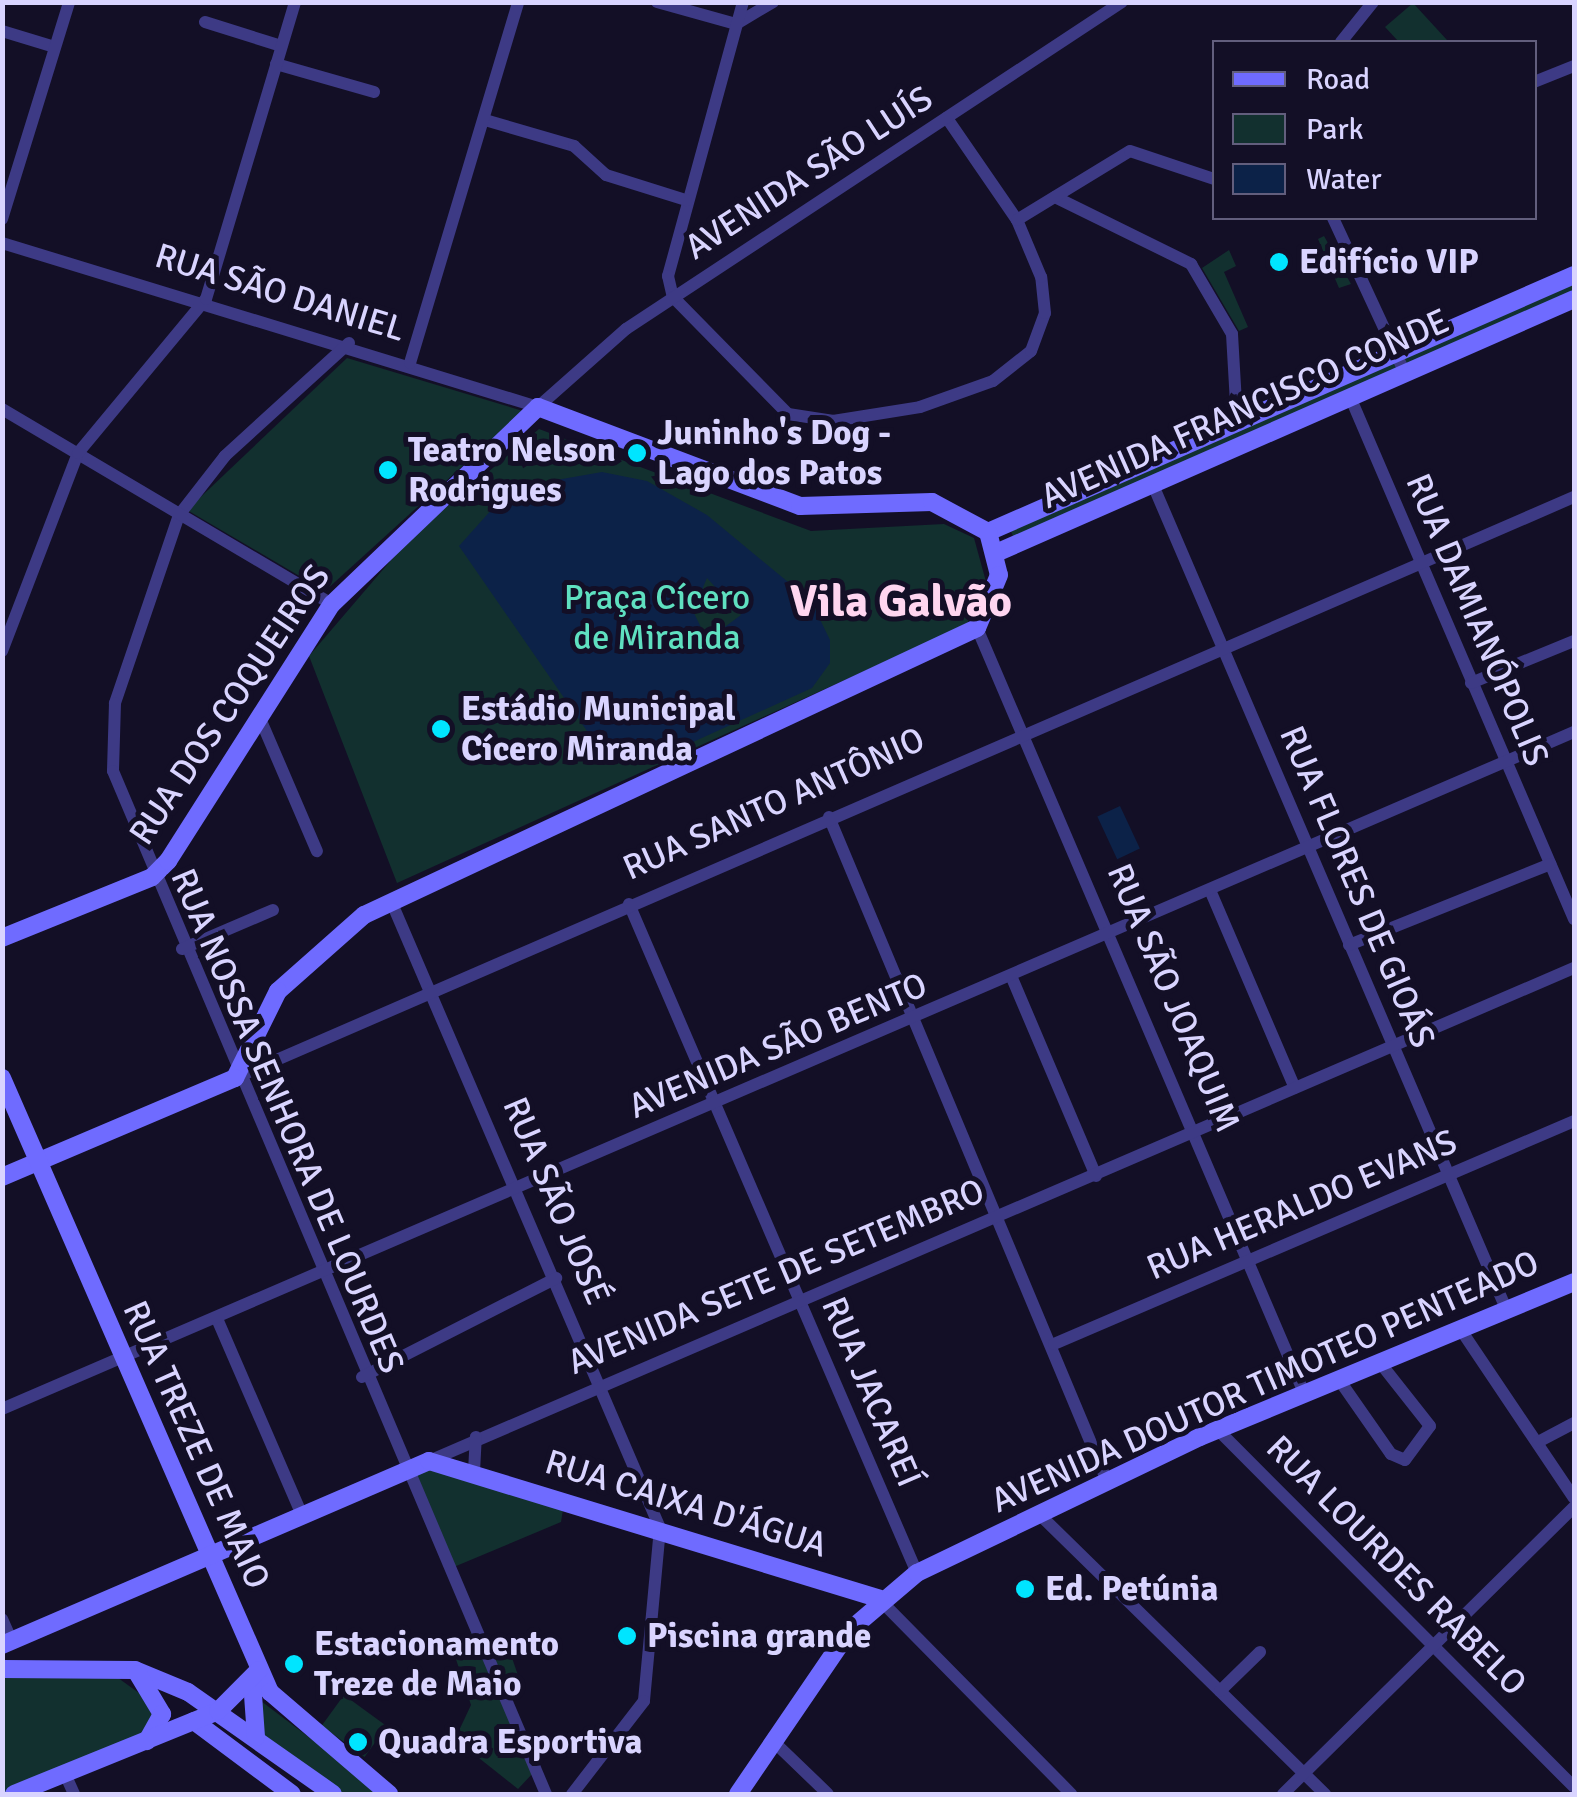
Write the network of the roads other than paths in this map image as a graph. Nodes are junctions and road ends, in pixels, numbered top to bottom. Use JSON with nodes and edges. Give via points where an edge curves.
{"nodes":[{"id":1,"x":69,"y":2,"type":"edge"},
{"id":2,"x":295,"y":2,"type":"edge"},
{"id":3,"x":518,"y":2,"type":"edge"},
{"id":4,"x":657,"y":2,"type":"edge"},
{"id":5,"x":743,"y":2,"type":"edge"},
{"id":6,"x":772,"y":2,"type":"edge"},
{"id":7,"x":1122,"y":2,"type":"edge"},
{"id":8,"x":1373,"y":2,"type":"edge"},
{"id":9,"x":1103,"y":7,"type":"edge"},
{"id":10,"x":205,"y":22,"type":"dead end"},
{"id":11,"x":736,"y":24,"type":"junction"},
{"id":12,"x":2,"y":31,"type":"edge"},
{"id":13,"x":1343,"y":40,"type":"edge"},
{"id":14,"x":55,"y":46,"type":"junction"},
{"id":15,"x":281,"y":46,"type":"junction"},
{"id":16,"x":276,"y":64,"type":"junction"},
{"id":17,"x":1574,"y":66,"type":"edge"},
{"id":18,"x":1537,"y":81,"type":"edge"},
{"id":19,"x":374,"y":92,"type":"dead end"},
{"id":20,"x":947,"y":118,"type":"junction"},
{"id":21,"x":485,"y":120,"type":"junction"},
{"id":22,"x":1212,"y":178,"type":"edge"},
{"id":23,"x":1055,"y":197,"type":"junction"},
{"id":24,"x":686,"y":200,"type":"junction"},
{"id":25,"x":2,"y":219,"type":"edge"},
{"id":26,"x":1017,"y":220,"type":"junction"},
{"id":27,"x":1334,"y":220,"type":"edge"},
{"id":28,"x":2,"y":243,"type":"edge"},
{"id":29,"x":1574,"y":275,"type":"edge"},
{"id":30,"x":673,"y":298,"type":"junction"},
{"id":31,"x":206,"y":299,"type":"junction"},
{"id":32,"x":1574,"y":299,"type":"edge"},
{"id":33,"x":349,"y":343,"type":"junction"},
{"id":34,"x":1398,"y":355,"type":"junction"},
{"id":35,"x":410,"y":363,"type":"junction"},
{"id":36,"x":1406,"y":375,"type":"junction"},
{"id":37,"x":1350,"y":399,"type":"junction"},
{"id":38,"x":538,"y":407,"type":"junction"},
{"id":39,"x":2,"y":410,"type":"edge"},
{"id":40,"x":1237,"y":422,"type":"junction"},
{"id":41,"x":78,"y":453,"type":"junction"},
{"id":42,"x":1153,"y":485,"type":"junction"},
{"id":43,"x":1574,"y":497,"type":"edge"},
{"id":44,"x":178,"y":515,"type":"junction"},
{"id":45,"x":1010,"y":524,"type":"junction"},
{"id":46,"x":988,"y":532,"type":"junction"},
{"id":47,"x":1019,"y":543,"type":"junction"},
{"id":48,"x":996,"y":553,"type":"junction"},
{"id":49,"x":1420,"y":564,"type":"junction"},
{"id":50,"x":332,"y":604,"type":"junction"},
{"id":51,"x":977,"y":628,"type":"junction"},
{"id":52,"x":1574,"y":641,"type":"edge"},
{"id":53,"x":1224,"y":646,"type":"junction"},
{"id":54,"x":2,"y":650,"type":"edge"},
{"id":55,"x":1470,"y":683,"type":"junction"},
{"id":56,"x":259,"y":716,"type":"junction"},
{"id":57,"x":1024,"y":729,"type":"junction"},
{"id":58,"x":1574,"y":732,"type":"edge"},
{"id":59,"x":1504,"y":762,"type":"junction"},
{"id":60,"x":830,"y":817,"type":"junction"},
{"id":61,"x":1306,"y":846,"type":"junction"},
{"id":62,"x":318,"y":851,"type":"dead end"},
{"id":63,"x":1550,"y":864,"type":"junction"},
{"id":64,"x":152,"y":877,"type":"junction"},
{"id":65,"x":1210,"y":890,"type":"junction"},
{"id":66,"x":392,"y":900,"type":"junction"},
{"id":67,"x":629,"y":904,"type":"junction"},
{"id":68,"x":273,"y":910,"type":"dead end"},
{"id":69,"x":1574,"y":920,"type":"edge"},
{"id":70,"x":1113,"y":933,"type":"junction"},
{"id":71,"x":2,"y":938,"type":"edge"},
{"id":72,"x":1349,"y":946,"type":"junction"},
{"id":73,"x":182,"y":949,"type":"junction"},
{"id":74,"x":1574,"y":968,"type":"edge"},
{"id":75,"x":1012,"y":978,"type":"junction"},
{"id":76,"x":431,"y":988,"type":"junction"},
{"id":77,"x":916,"y":1021,"type":"junction"},
{"id":78,"x":1390,"y":1046,"type":"junction"},
{"id":79,"x":2,"y":1078,"type":"edge"},
{"id":80,"x":235,"y":1078,"type":"junction"},
{"id":81,"x":1295,"y":1088,"type":"junction"},
{"id":82,"x":714,"y":1104,"type":"junction"},
{"id":83,"x":1574,"y":1122,"type":"edge"},
{"id":84,"x":1199,"y":1132,"type":"junction"},
{"id":85,"x":39,"y":1162,"type":"junction"},
{"id":86,"x":1096,"y":1176,"type":"junction"},
{"id":87,"x":1448,"y":1176,"type":"junction"},
{"id":88,"x":2,"y":1178,"type":"edge"},
{"id":89,"x":518,"y":1187,"type":"junction"},
{"id":90,"x":1000,"y":1218,"type":"junction"},
{"id":91,"x":1251,"y":1260,"type":"junction"},
{"id":92,"x":320,"y":1274,"type":"junction"},
{"id":93,"x":556,"y":1278,"type":"junction"},
{"id":94,"x":1574,"y":1282,"type":"edge"},
{"id":95,"x":800,"y":1303,"type":"junction"},
{"id":96,"x":1507,"y":1311,"type":"junction"},
{"id":97,"x":218,"y":1322,"type":"junction"},
{"id":98,"x":1461,"y":1330,"type":"junction"},
{"id":99,"x":1054,"y":1344,"type":"junction"},
{"id":100,"x":122,"y":1358,"type":"junction"},
{"id":101,"x":1380,"y":1364,"type":"junction"},
{"id":102,"x":362,"y":1377,"type":"junction"},
{"id":103,"x":1340,"y":1381,"type":"junction"},
{"id":104,"x":602,"y":1388,"type":"junction"},
{"id":105,"x":1305,"y":1395,"type":"junction"},
{"id":106,"x":2,"y":1408,"type":"edge"},
{"id":107,"x":1574,"y":1423,"type":"edge"},
{"id":108,"x":1218,"y":1430,"type":"junction"},
{"id":109,"x":476,"y":1437,"type":"junction"},
{"id":110,"x":1538,"y":1442,"type":"junction"},
{"id":111,"x":429,"y":1461,"type":"junction"},
{"id":112,"x":405,"y":1472,"type":"junction"},
{"id":113,"x":474,"y":1472,"type":"junction"},
{"id":114,"x":1106,"y":1479,"type":"junction"},
{"id":115,"x":1574,"y":1498,"type":"edge"},
{"id":116,"x":1574,"y":1507,"type":"edge"},
{"id":117,"x":1038,"y":1513,"type":"junction"},
{"id":118,"x":302,"y":1518,"type":"junction"},
{"id":119,"x":660,"y":1528,"type":"junction"},
{"id":120,"x":210,"y":1557,"type":"junction"},
{"id":121,"x":917,"y":1573,"type":"junction"},
{"id":122,"x":879,"y":1599,"type":"junction"},
{"id":123,"x":2,"y":1619,"type":"edge"},
{"id":124,"x":7,"y":1643,"type":"edge"},
{"id":125,"x":1432,"y":1647,"type":"junction"},
{"id":126,"x":1260,"y":1652,"type":"dead end"},
{"id":127,"x":2,"y":1669,"type":"edge"},
{"id":128,"x":135,"y":1670,"type":"junction"},
{"id":129,"x":255,"y":1676,"type":"junction"},
{"id":130,"x":1220,"y":1691,"type":"junction"},
{"id":131,"x":218,"y":1711,"type":"junction"},
{"id":132,"x":194,"y":1721,"type":"junction"},
{"id":133,"x":256,"y":1737,"type":"junction"},
{"id":134,"x":147,"y":1741,"type":"junction"},
{"id":135,"x":773,"y":1741,"type":"junction"},
{"id":136,"x":1304,"y":1774,"type":"junction"},
{"id":137,"x":66,"y":1776,"type":"junction"},
{"id":138,"x":1574,"y":1787,"type":"edge"},
{"id":139,"x":14,"y":1794,"type":"edge"},
{"id":140,"x":74,"y":1794,"type":"edge"},
{"id":141,"x":292,"y":1794,"type":"edge"},
{"id":142,"x":333,"y":1794,"type":"edge"},
{"id":143,"x":389,"y":1794,"type":"edge"},
{"id":144,"x":546,"y":1794,"type":"edge"},
{"id":145,"x":572,"y":1794,"type":"edge"},
{"id":146,"x":738,"y":1794,"type":"edge"},
{"id":147,"x":828,"y":1794,"type":"edge"},
{"id":148,"x":1071,"y":1794,"type":"edge"},
{"id":149,"x":1284,"y":1794,"type":"edge"},
{"id":150,"x":1325,"y":1794,"type":"edge"}],
"edges":[{"from":1,"to":14,"type":"street"},
{"from":2,"to":15,"type":"street"},
{"from":3,"to":21,"type":"street"},
{"from":4,"to":11,"type":"street"},
{"from":5,"to":11,"type":"street"},
{"from":6,"to":11,"type":"street"},
{"from":7,"to":9,"type":"street","name":"AVENIDA SÃO LUÍS"},
{"from":8,"to":13,"type":"street"},
{"from":9,"to":20,"type":"street","name":"AVENIDA SÃO LUÍS"},
{"from":10,"to":15,"type":"street"},
{"from":11,"to":24,"type":"street"},
{"from":12,"to":14,"type":"street"},
{"from":14,"to":25,"type":"street"},
{"from":15,"to":16,"type":"street"},
{"from":16,"to":19,"type":"street"},
{"from":16,"to":31,"type":"street"},
{"from":17,"to":18,"type":"street"},
{"from":20,"to":26,"type":"street"},
{"from":20,"to":30,"type":"street","name":"AVENIDA SÃO LUÍS"},
{"from":21,"to":24,"type":"street","via":[[574,146],[606,175]]},
{"from":21,"to":35,"type":"street"},
{"from":22,"to":23,"type":"street","via":[[1130,151]]},
{"from":23,"to":26,"type":"street"},
{"from":23,"to":40,"type":"street","via":[[1190,264],[1232,334]]},
{"from":24,"to":30,"type":"street","via":[[670,250]]},
{"from":26,"to":30,"type":"street","via":[[1045,296],[1031,350],[993,381],[887,415],[788,414]]},
{"from":27,"to":34,"type":"street"},
{"from":28,"to":31,"type":"street","name":"RUA SÃO DANIEL"},
{"from":29,"to":34,"type":"street","name":"AVENIDA FRANCISCO CONDE"},
{"from":30,"to":38,"type":"street","name":"AVENIDA SÃO LUÍS"},
{"from":31,"to":33,"type":"street","name":"RUA SÃO DANIEL"},
{"from":31,"to":41,"type":"street"},
{"from":32,"to":36,"type":"street","name":"AVENIDA FRANCISCO CONDE"},
{"from":33,"to":35,"type":"street","name":"RUA SÃO DANIEL"},
{"from":33,"to":44,"type":"street","name":"RUA NOSSA SENHORA DE LOURDES","via":[[225,456]]},
{"from":34,"to":36,"type":"street"},
{"from":34,"to":40,"type":"street","name":"AVENIDA FRANCISCO CONDE"},
{"from":35,"to":38,"type":"street","name":"RUA SÃO DANIEL"},
{"from":36,"to":37,"type":"street","name":"AVENIDA FRANCISCO CONDE"},
{"from":37,"to":42,"type":"street","name":"AVENIDA FRANCISCO CONDE"},
{"from":37,"to":49,"type":"street","name":"RUA DAMIANÓPOLIS"},
{"from":38,"to":46,"type":"street","via":[[800,506],[932,502]]},
{"from":38,"to":50,"type":"street","name":"RUA DOS COQUEIROS"},
{"from":39,"to":41,"type":"street"},
{"from":40,"to":45,"type":"street","name":"AVENIDA FRANCISCO CONDE"},
{"from":41,"to":44,"type":"street"},
{"from":41,"to":54,"type":"street"},
{"from":42,"to":47,"type":"street","name":"AVENIDA FRANCISCO CONDE"},
{"from":42,"to":53,"type":"street","name":"RUA FLORES DE GIOÁS"},
{"from":43,"to":49,"type":"street","name":"RUA SANTO ANTÔNIO"},
{"from":44,"to":50,"type":"street"},
{"from":44,"to":64,"type":"street","name":"RUA NOSSA SENHORA DE LOURDES","via":[[142,604],[109,738],[120,800]]},
{"from":45,"to":46,"type":"street","name":"AVENIDA FRANCISCO CONDE"},
{"from":45,"to":47,"type":"street"},
{"from":46,"to":48,"type":"street"},
{"from":47,"to":48,"type":"street","name":"AVENIDA FRANCISCO CONDE"},
{"from":48,"to":51,"type":"street","via":[[996,598]]},
{"from":49,"to":53,"type":"street","name":"RUA SANTO ANTÔNIO"},
{"from":49,"to":55,"type":"street","name":"RUA DAMIANÓPOLIS"},
{"from":50,"to":56,"type":"street","name":"RUA DOS COQUEIROS"},
{"from":51,"to":57,"type":"street","name":"RUA SÃO JOAQUIM"},
{"from":51,"to":66,"type":"street"},
{"from":52,"to":55,"type":"street"},
{"from":53,"to":57,"type":"street","name":"RUA SANTO ANTÔNIO"},
{"from":53,"to":61,"type":"street","name":"RUA FLORES DE GIOÁS"},
{"from":55,"to":59,"type":"street","name":"RUA DAMIANÓPOLIS"},
{"from":56,"to":62,"type":"street"},
{"from":56,"to":64,"type":"street","name":"RUA DOS COQUEIROS"},
{"from":57,"to":60,"type":"street","name":"RUA SANTO ANTÔNIO"},
{"from":57,"to":70,"type":"street","name":"RUA SÃO JOAQUIM"},
{"from":58,"to":59,"type":"street","name":"AVENIDA SÃO BENTO"},
{"from":59,"to":61,"type":"street","name":"AVENIDA SÃO BENTO"},
{"from":59,"to":63,"type":"street","name":"RUA DAMIANÓPOLIS"},
{"from":60,"to":67,"type":"street","name":"RUA SANTO ANTÔNIO"},
{"from":60,"to":77,"type":"street"},
{"from":61,"to":65,"type":"street","name":"AVENIDA SÃO BENTO"},
{"from":61,"to":72,"type":"street","name":"RUA FLORES DE GIOÁS"},
{"from":63,"to":69,"type":"street","name":"RUA DAMIANÓPOLIS"},
{"from":63,"to":72,"type":"street"},
{"from":64,"to":71,"type":"street"},
{"from":64,"to":73,"type":"street","name":"RUA NOSSA SENHORA DE LOURDES"},
{"from":65,"to":70,"type":"street","name":"AVENIDA SÃO BENTO"},
{"from":65,"to":81,"type":"street"},
{"from":66,"to":76,"type":"street","name":"RUA SÃO JOSÉ"},
{"from":66,"to":80,"type":"street","via":[[328,939],[278,991]]},
{"from":67,"to":76,"type":"street","name":"RUA SANTO ANTÔNIO"},
{"from":67,"to":82,"type":"street","name":"RUA JACAREÍ"},
{"from":68,"to":73,"type":"street"},
{"from":70,"to":75,"type":"street","name":"AVENIDA SÃO BENTO"},
{"from":70,"to":84,"type":"street","name":"RUA SÃO JOAQUIM"},
{"from":72,"to":78,"type":"street","name":"RUA FLORES DE GIOÁS"},
{"from":73,"to":80,"type":"street","name":"RUA NOSSA SENHORA DE LOURDES"},
{"from":74,"to":78,"type":"street","name":"AVENIDA SETE DE SETEMBRO"},
{"from":75,"to":77,"type":"street","name":"AVENIDA SÃO BENTO"},
{"from":75,"to":86,"type":"street"},
{"from":76,"to":80,"type":"street","name":"RUA SANTO ANTÔNIO"},
{"from":76,"to":89,"type":"street","name":"RUA SÃO JOSÉ"},
{"from":77,"to":82,"type":"street","name":"AVENIDA SÃO BENTO"},
{"from":77,"to":90,"type":"street"},
{"from":78,"to":81,"type":"street","name":"AVENIDA SETE DE SETEMBRO"},
{"from":78,"to":87,"type":"street","name":"RUA FLORES DE GIOÁS"},
{"from":79,"to":85,"type":"street","name":"RUA TREZE DE MAIO"},
{"from":80,"to":85,"type":"street","name":"RUA SANTO ANTÔNIO"},
{"from":80,"to":92,"type":"street","name":"RUA NOSSA SENHORA DE LOURDES"},
{"from":81,"to":84,"type":"street","name":"AVENIDA SETE DE SETEMBRO"},
{"from":82,"to":89,"type":"street","name":"AVENIDA SÃO BENTO"},
{"from":82,"to":95,"type":"street","name":"RUA JACAREÍ"},
{"from":83,"to":87,"type":"street","name":"RUA HERALDO EVANS"},
{"from":84,"to":86,"type":"street","name":"AVENIDA SETE DE SETEMBRO"},
{"from":84,"to":91,"type":"street","name":"RUA SÃO JOAQUIM"},
{"from":85,"to":88,"type":"street","name":"RUA SANTO ANTÔNIO"},
{"from":85,"to":100,"type":"street","name":"RUA TREZE DE MAIO"},
{"from":86,"to":90,"type":"street","name":"AVENIDA SETE DE SETEMBRO"},
{"from":87,"to":91,"type":"street","name":"RUA HERALDO EVANS"},
{"from":87,"to":96,"type":"street","name":"RUA FLORES DE GIOÁS"},
{"from":89,"to":92,"type":"street","name":"AVENIDA SÃO BENTO"},
{"from":89,"to":93,"type":"street","name":"RUA SÃO JOSÉ"},
{"from":90,"to":95,"type":"street","name":"AVENIDA SETE DE SETEMBRO"},
{"from":90,"to":99,"type":"street"},
{"from":91,"to":99,"type":"street","name":"RUA HERALDO EVANS"},
{"from":91,"to":105,"type":"street","name":"RUA SÃO JOAQUIM"},
{"from":92,"to":97,"type":"street","name":"AVENIDA SÃO BENTO"},
{"from":92,"to":102,"type":"street","name":"RUA NOSSA SENHORA DE LOURDES"},
{"from":93,"to":102,"type":"street"},
{"from":93,"to":104,"type":"street","name":"RUA SÃO JOSÉ"},
{"from":94,"to":96,"type":"street","name":"AVENIDA DOUTOR TIMOTEO PENTEADO"},
{"from":95,"to":104,"type":"street","name":"AVENIDA SETE DE SETEMBRO"},
{"from":95,"to":121,"type":"street","name":"RUA JACAREÍ"},
{"from":96,"to":98,"type":"street","name":"AVENIDA DOUTOR TIMOTEO PENTEADO"},
{"from":97,"to":100,"type":"street","name":"AVENIDA SÃO BENTO"},
{"from":97,"to":118,"type":"street"},
{"from":98,"to":101,"type":"street","name":"AVENIDA DOUTOR TIMOTEO PENTEADO"},
{"from":98,"to":110,"type":"street"},
{"from":99,"to":114,"type":"street"},
{"from":100,"to":106,"type":"street","name":"AVENIDA SÃO BENTO"},
{"from":100,"to":120,"type":"street","name":"RUA TREZE DE MAIO"},
{"from":101,"to":103,"type":"street","name":"AVENIDA DOUTOR TIMOTEO PENTEADO"},
{"from":101,"to":103,"type":"street","via":[[1430,1426],[1405,1460],[1391,1454]]},
{"from":102,"to":112,"type":"street","name":"RUA NOSSA SENHORA DE LOURDES"},
{"from":103,"to":105,"type":"street","name":"AVENIDA DOUTOR TIMOTEO PENTEADO"},
{"from":104,"to":109,"type":"street","name":"AVENIDA SETE DE SETEMBRO"},
{"from":104,"to":119,"type":"street","name":"RUA SÃO JOSÉ"},
{"from":105,"to":108,"type":"street","name":"AVENIDA DOUTOR TIMOTEO PENTEADO"},
{"from":107,"to":110,"type":"street"},
{"from":108,"to":114,"type":"street","name":"AVENIDA DOUTOR TIMOTEO PENTEADO"},
{"from":108,"to":125,"type":"street","name":"RUA LOURDES RABELO"},
{"from":109,"to":111,"type":"street","name":"AVENIDA SETE DE SETEMBRO"},
{"from":109,"to":113,"type":"street"},
{"from":110,"to":115,"type":"street"},
{"from":111,"to":112,"type":"street","name":"AVENIDA SETE DE SETEMBRO"},
{"from":111,"to":113,"type":"street","name":"RUA CAIXA D'ÁGUA"},
{"from":112,"to":118,"type":"street","name":"AVENIDA SETE DE SETEMBRO"},
{"from":112,"to":144,"type":"street","name":"RUA NOSSA SENHORA DE LOURDES"},
{"from":113,"to":119,"type":"street","name":"RUA CAIXA D'ÁGUA"},
{"from":114,"to":117,"type":"street","name":"AVENIDA DOUTOR TIMOTEO PENTEADO"},
{"from":116,"to":125,"type":"street"},
{"from":117,"to":121,"type":"street","name":"AVENIDA DOUTOR TIMOTEO PENTEADO"},
{"from":117,"to":130,"type":"street"},
{"from":118,"to":120,"type":"street","name":"AVENIDA SETE DE SETEMBRO"},
{"from":119,"to":122,"type":"street","name":"RUA CAIXA D'ÁGUA"},
{"from":119,"to":145,"type":"street","via":[[644,1701]]},
{"from":120,"to":124,"type":"street","name":"AVENIDA SETE DE SETEMBRO"},
{"from":120,"to":129,"type":"street","name":"RUA TREZE DE MAIO"},
{"from":121,"to":122,"type":"street","name":"AVENIDA DOUTOR TIMOTEO PENTEADO"},
{"from":122,"to":135,"type":"street","name":"AVENIDA DOUTOR TIMOTEO PENTEADO"},
{"from":122,"to":148,"type":"street"},
{"from":123,"to":124,"type":"street"},
{"from":125,"to":136,"type":"street"},
{"from":125,"to":138,"type":"street","name":"RUA LOURDES RABELO"},
{"from":126,"to":130,"type":"street"},
{"from":127,"to":128,"type":"street"},
{"from":128,"to":131,"type":"street"},
{"from":128,"to":134,"type":"street","via":[[160,1704]]},
{"from":129,"to":131,"type":"street"},
{"from":129,"to":133,"type":"street"},
{"from":129,"to":143,"type":"street","name":"RUA TREZE DE MAIO","via":[[280,1708]]},
{"from":130,"to":136,"type":"street"},
{"from":131,"to":132,"type":"street"},
{"from":131,"to":133,"type":"street"},
{"from":132,"to":134,"type":"street"},
{"from":132,"to":141,"type":"street"},
{"from":133,"to":142,"type":"street"},
{"from":134,"to":137,"type":"street"},
{"from":135,"to":146,"type":"street","name":"AVENIDA DOUTOR TIMOTEO PENTEADO"},
{"from":135,"to":147,"type":"street"},
{"from":136,"to":149,"type":"street"},
{"from":136,"to":150,"type":"street"},
{"from":137,"to":139,"type":"street"},
{"from":137,"to":140,"type":"street"}]}
